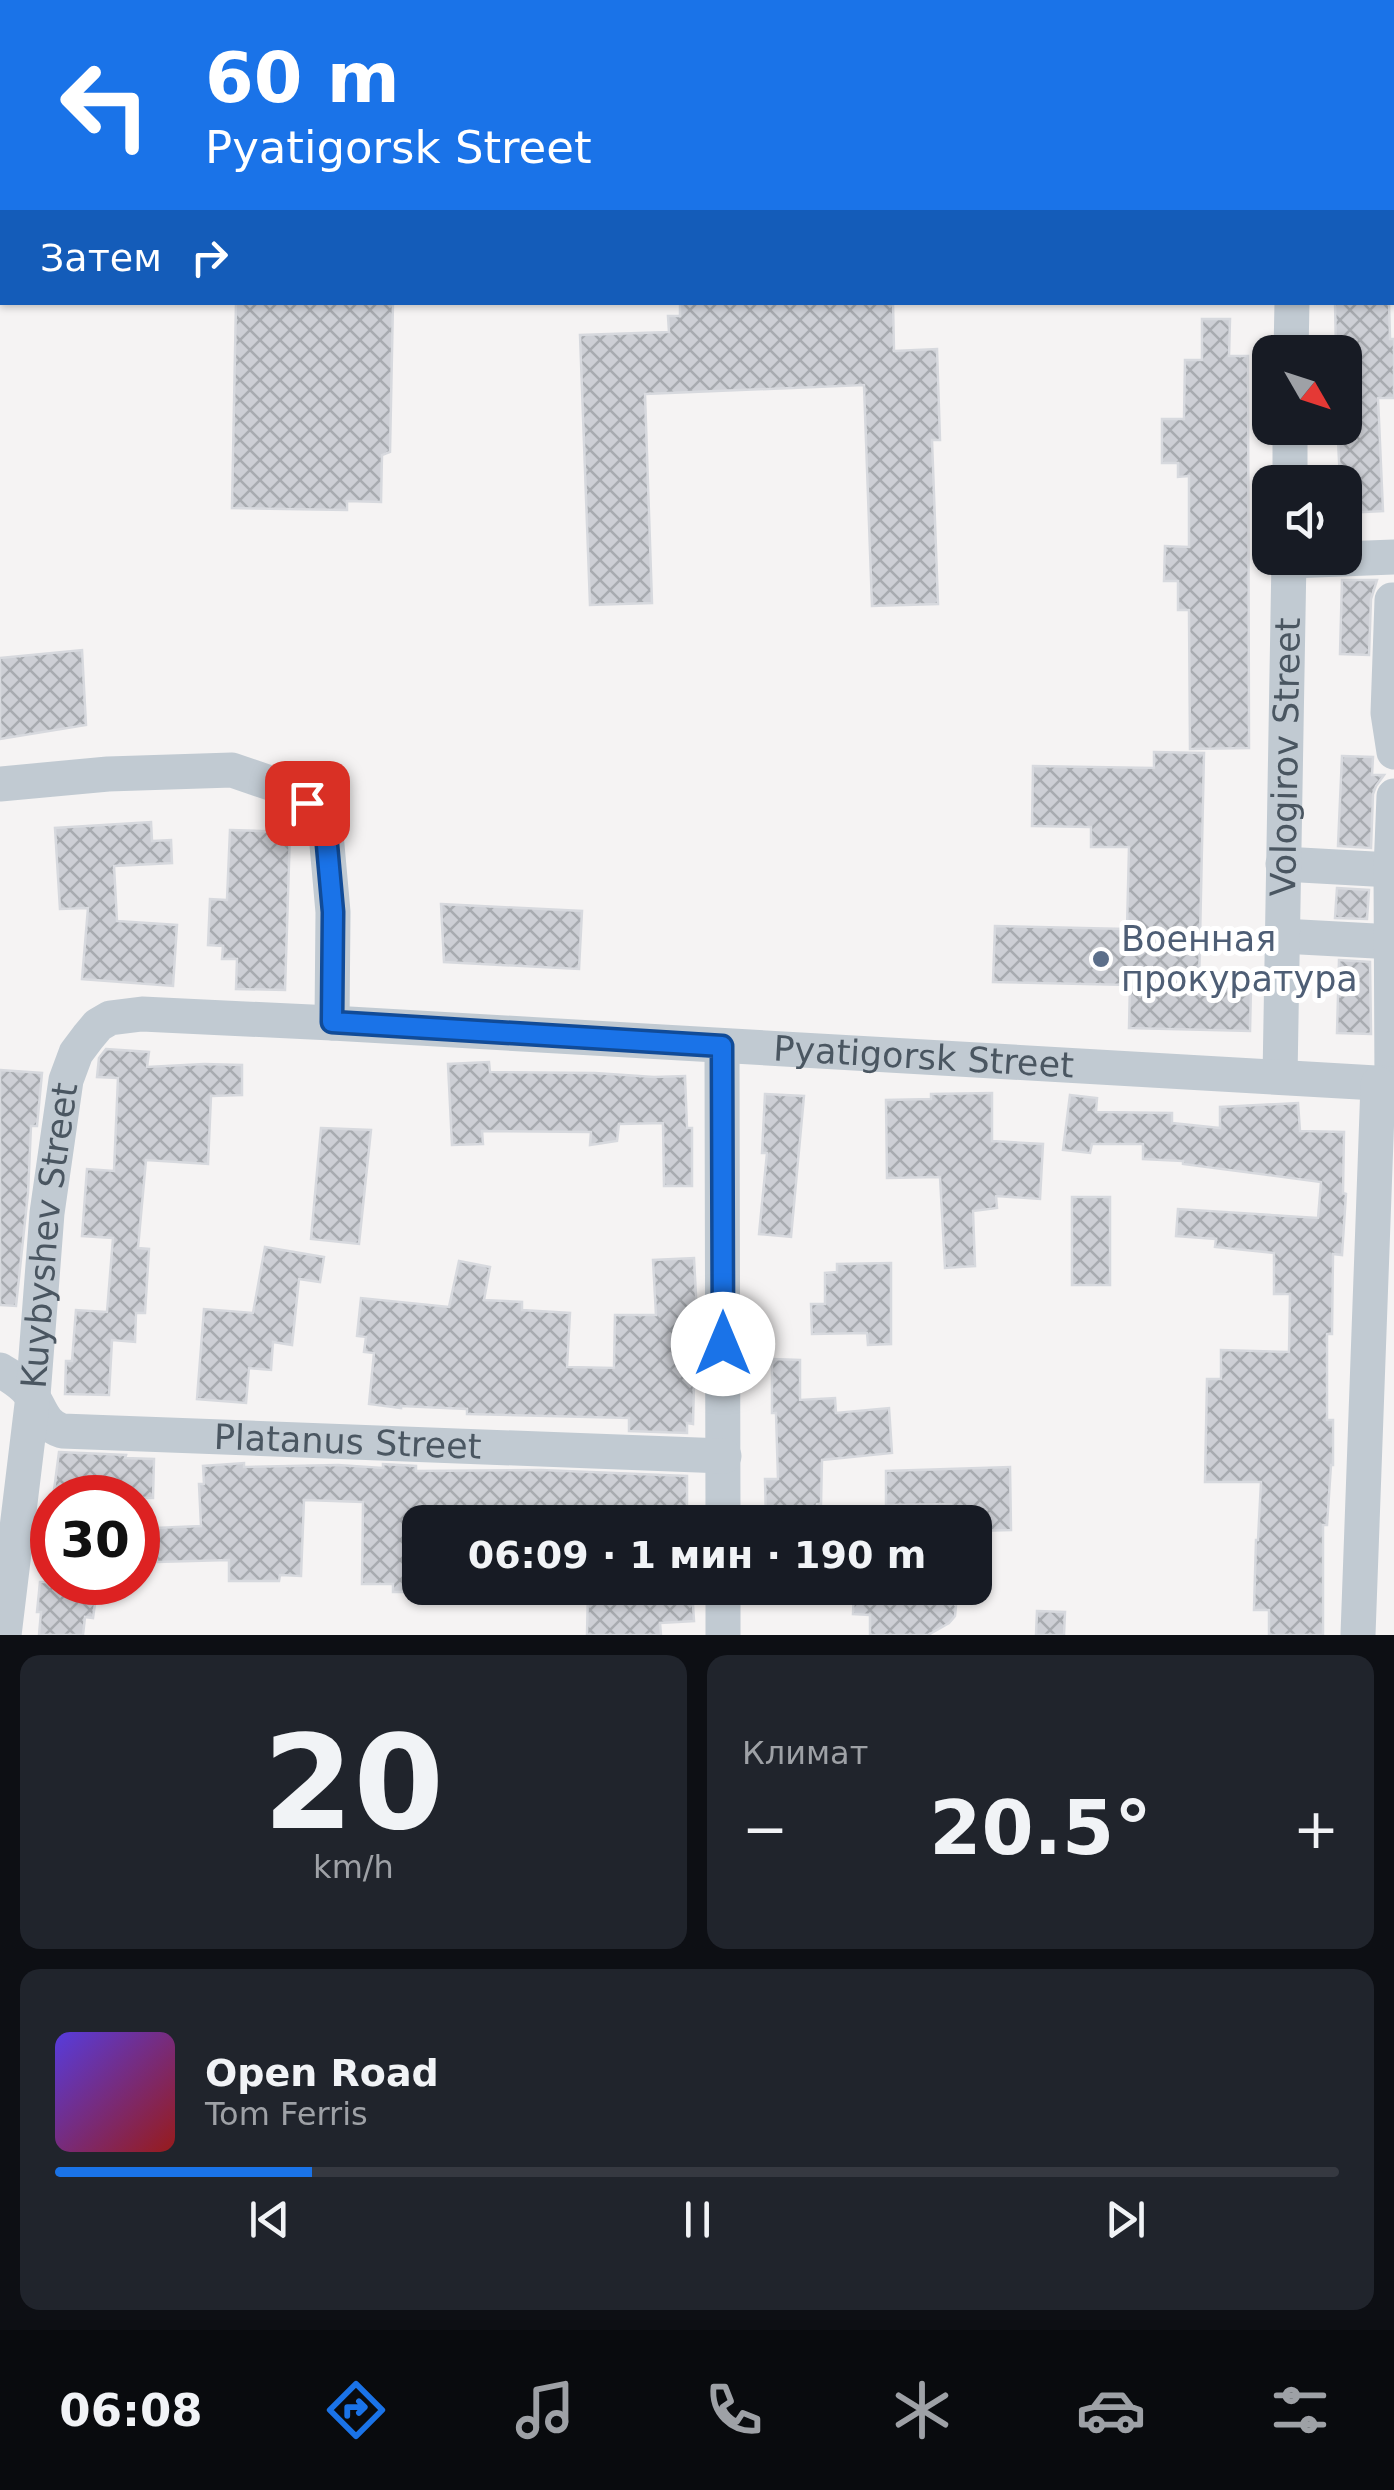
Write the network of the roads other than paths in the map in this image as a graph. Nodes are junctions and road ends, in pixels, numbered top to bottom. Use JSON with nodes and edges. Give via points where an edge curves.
{"nodes":[{"id":1,"x":1292,"y":305,"type":"edge"},
{"id":2,"x":1291,"y":335,"type":"edge"},
{"id":3,"x":1394,"y":557,"type":"edge"},
{"id":4,"x":1362,"y":558,"type":"edge"},
{"id":5,"x":1289,"y":575,"type":"edge"},
{"id":6,"x":1392,"y":600,"type":"edge"},
{"id":7,"x":1394,"y":752,"type":"edge"},
{"id":8,"x":0,"y":784,"type":"edge"},
{"id":9,"x":1394,"y":796,"type":"edge"},
{"id":10,"x":1284,"y":864,"type":"junction"},
{"id":11,"x":1390,"y":870,"type":"junction"},
{"id":12,"x":1282,"y":936,"type":"junction"},
{"id":13,"x":1393,"y":942,"type":"edge"},
{"id":14,"x":332,"y":1022,"type":"junction"},
{"id":15,"x":98,"y":1025,"type":"joint"},
{"id":16,"x":722,"y":1046,"type":"junction"},
{"id":17,"x":1280,"y":1077,"type":"junction"},
{"id":18,"x":1388,"y":1084,"type":"edge"},
{"id":19,"x":0,"y":1370,"type":"edge"},
{"id":20,"x":33,"y":1396,"type":"junction"},
{"id":21,"x":724,"y":1456,"type":"junction"},
{"id":22,"x":723,"y":1505,"type":"edge"},
{"id":23,"x":723,"y":1605,"type":"edge"},
{"id":24,"x":4,"y":1635,"type":"edge"},
{"id":25,"x":723,"y":1635,"type":"edge"},
{"id":26,"x":1358,"y":1635,"type":"edge"}],
"edges":[{"from":1,"to":2,"type":"street"},
{"from":3,"to":4,"type":"street"},
{"from":5,"to":10,"type":"street","name":"Vologirov Street"},
{"from":6,"to":7,"type":"street","via":[[1388,713]]},
{"from":8,"to":14,"type":"street","via":[[232,770],[307,803],[326,834]]},
{"from":9,"to":11,"type":"street"},
{"from":10,"to":11,"type":"street"},
{"from":10,"to":12,"type":"street","name":"Vologirov Street"},
{"from":11,"to":13,"type":"street"},
{"from":12,"to":13,"type":"street"},
{"from":12,"to":17,"type":"street","name":"Vologirov Street"},
{"from":13,"to":18,"type":"street"},
{"from":14,"to":15,"type":"street","name":"Pyatigorsk Street","via":[[142,1014]]},
{"from":14,"to":16,"type":"street","name":"Pyatigorsk Street"},
{"from":15,"to":20,"type":"street","name":"Kuybyshev Street","via":[[66,1080]]},
{"from":16,"to":17,"type":"street","name":"Pyatigorsk Street"},
{"from":16,"to":21,"type":"street"},
{"from":17,"to":18,"type":"street","name":"Pyatigorsk Street"},
{"from":18,"to":26,"type":"street"},
{"from":19,"to":20,"type":"street","name":"Platanus Street"},
{"from":20,"to":21,"type":"street","name":"Platanus Street","via":[[47,1422],[62,1431]]},
{"from":20,"to":24,"type":"street","name":"Kuybyshev Street"},
{"from":21,"to":22,"type":"street"},
{"from":23,"to":25,"type":"street"}]}
